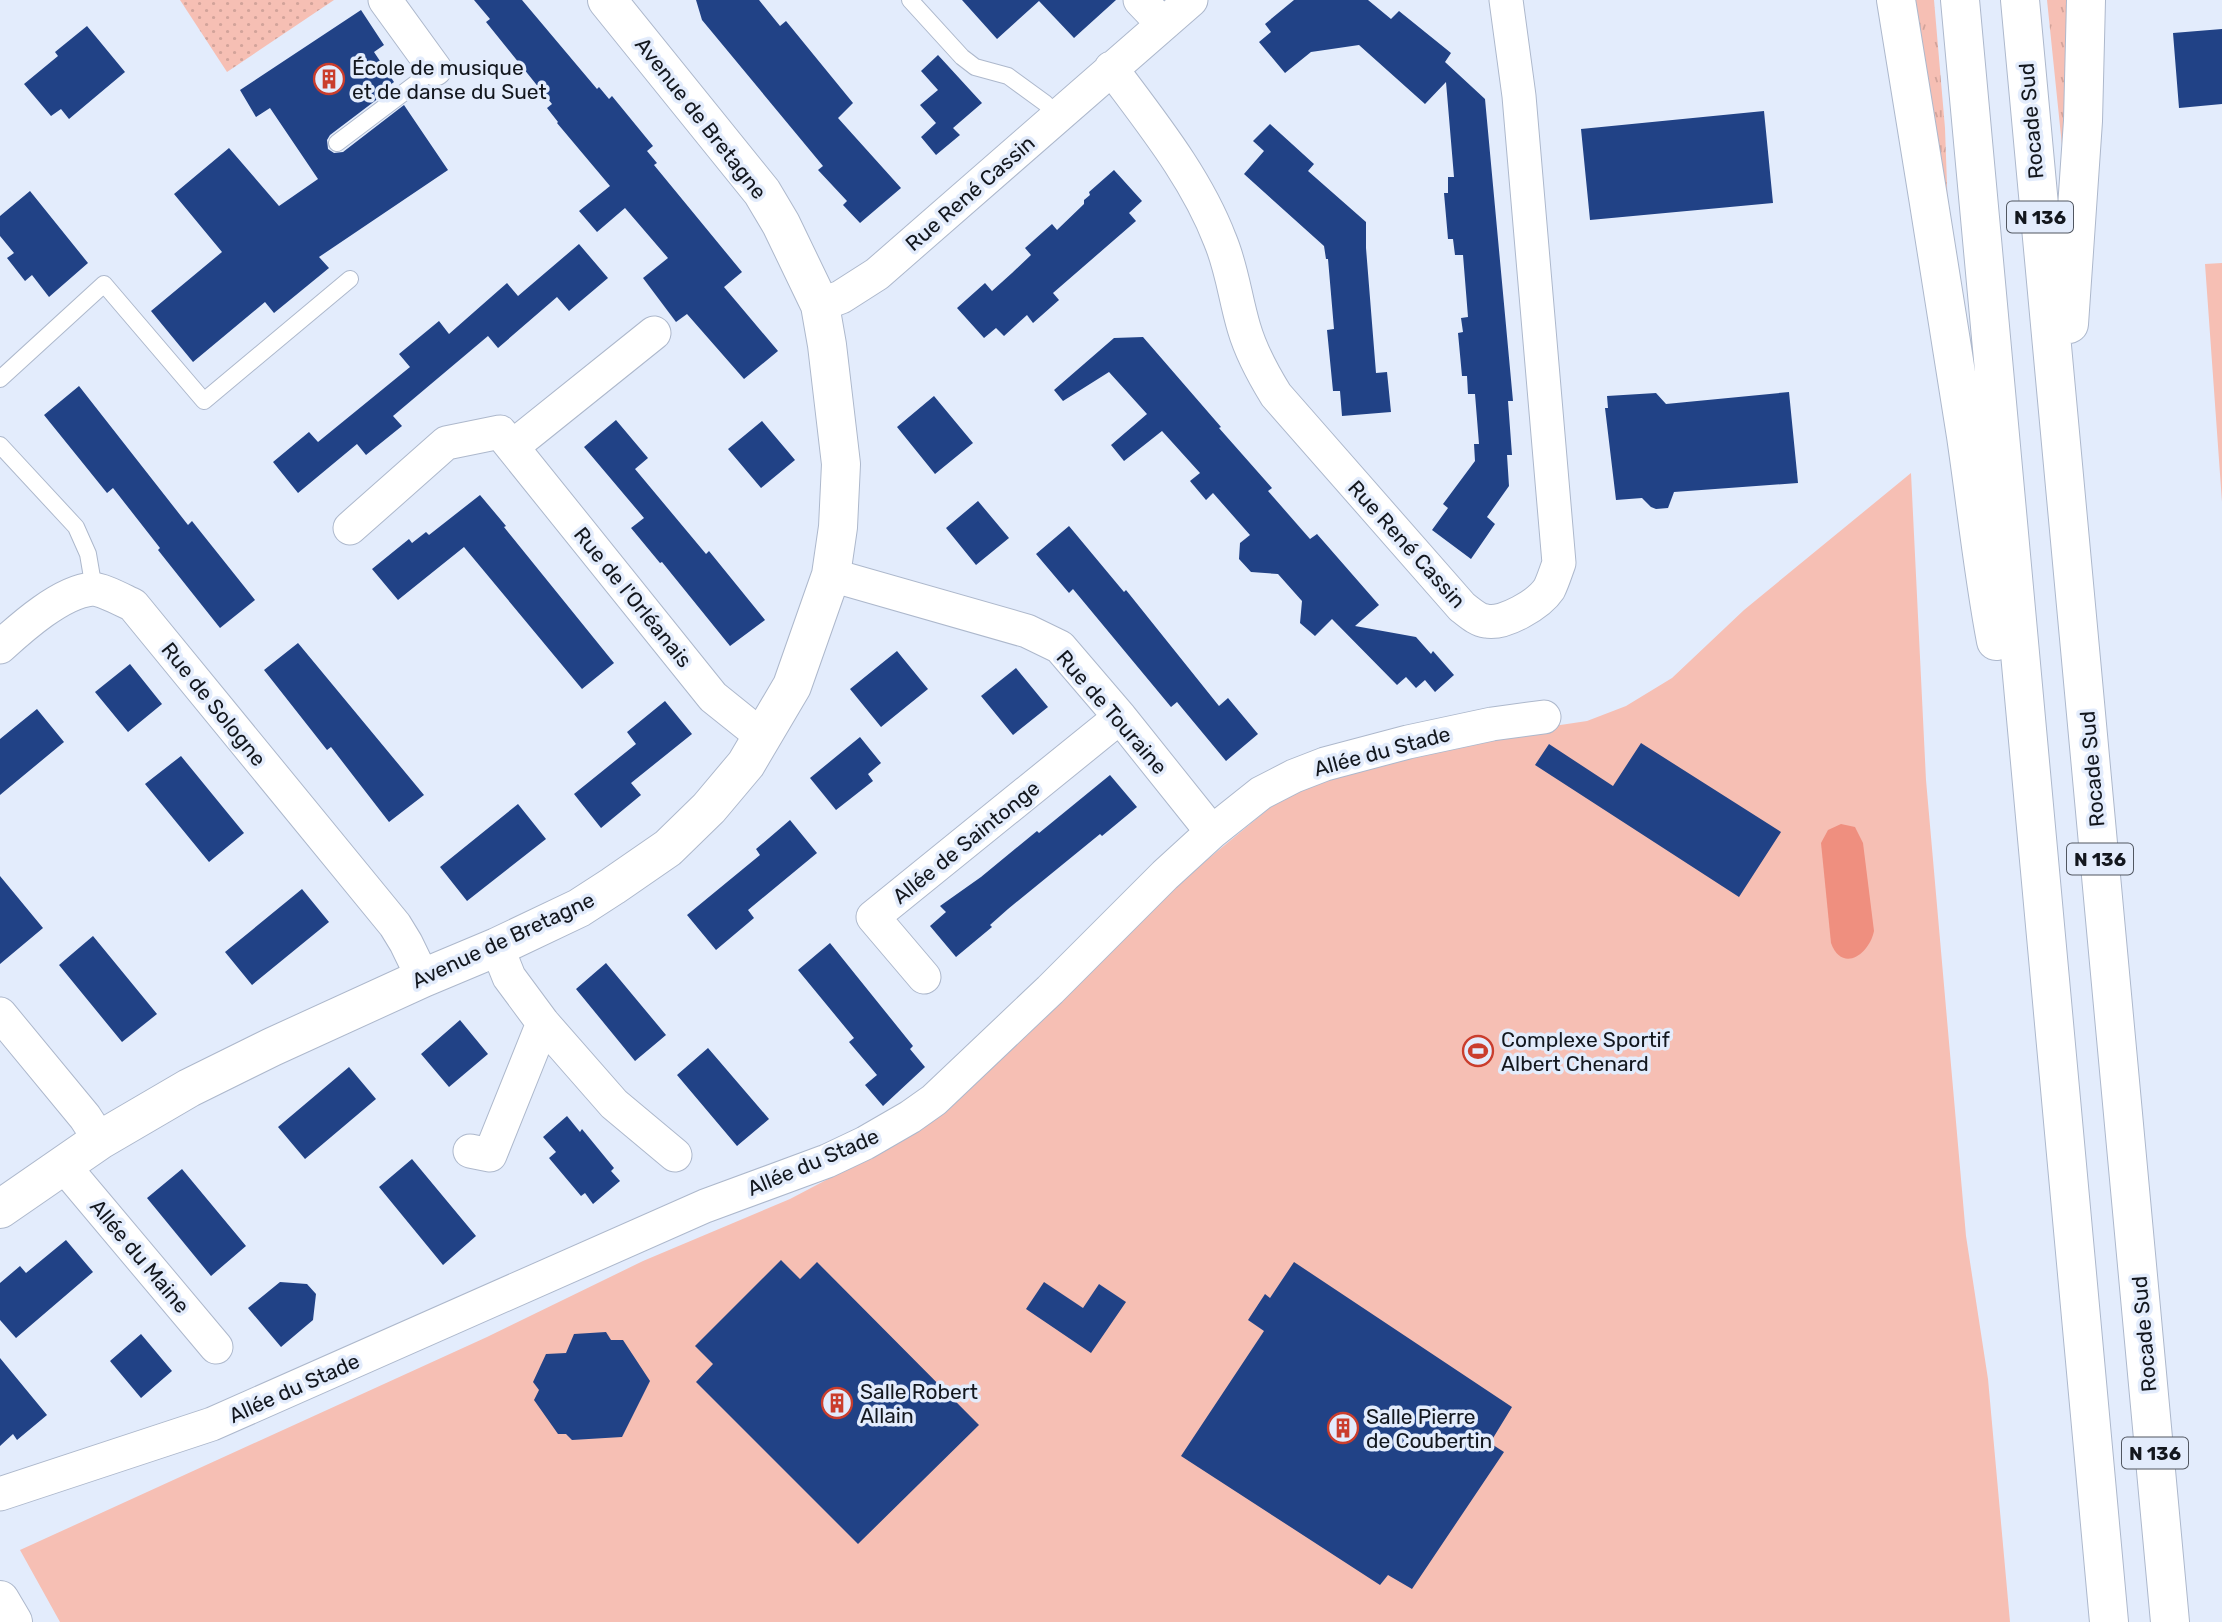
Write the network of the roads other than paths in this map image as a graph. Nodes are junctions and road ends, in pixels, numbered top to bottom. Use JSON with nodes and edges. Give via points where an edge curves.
{"nodes":[{"id":1,"x":385,"y":0,"type":"edge"},
{"id":2,"x":607,"y":0,"type":"edge"},
{"id":3,"x":910,"y":0,"type":"edge"},
{"id":4,"x":1140,"y":0,"type":"edge"},
{"id":5,"x":1191,"y":0,"type":"edge"},
{"id":6,"x":1506,"y":0,"type":"edge"},
{"id":7,"x":1896,"y":0,"type":"edge"},
{"id":8,"x":1960,"y":0,"type":"edge"},
{"id":9,"x":2020,"y":0,"type":"edge"},
{"id":10,"x":2086,"y":0,"type":"edge"},
{"id":11,"x":1163,"y":24,"type":"junction"},
{"id":12,"x":1111,"y":68,"type":"junction"},
{"id":13,"x":435,"y":69,"type":"joint"},
{"id":14,"x":1057,"y":116,"type":"junction"},
{"id":15,"x":337,"y":143,"type":"dead end"},
{"id":16,"x":350,"y":279,"type":"dead end"},
{"id":17,"x":820,"y":305,"type":"junction"},
{"id":18,"x":654,"y":333,"type":"dead end"},
{"id":19,"x":0,"y":379,"type":"edge"},
{"id":20,"x":2061,"y":434,"type":"junction"},
{"id":21,"x":0,"y":445,"type":"edge"},
{"id":22,"x":512,"y":447,"type":"junction"},
{"id":23,"x":350,"y":528,"type":"dead end"},
{"id":24,"x":831,"y":575,"type":"junction"},
{"id":25,"x":94,"y":589,"type":"junction"},
{"id":26,"x":0,"y":647,"type":"edge"},
{"id":27,"x":2024,"y":702,"type":"junction"},
{"id":28,"x":1120,"y":716,"type":"junction"},
{"id":29,"x":1544,"y":717,"type":"dead end"},
{"id":30,"x":764,"y":737,"type":"junction"},
{"id":31,"x":1212,"y":832,"type":"junction"},
{"id":32,"x":498,"y":947,"type":"junction"},
{"id":33,"x":925,"y":977,"type":"dead end"},
{"id":34,"x":423,"y":978,"type":"junction"},
{"id":35,"x":0,"y":1014,"type":"edge"},
{"id":36,"x":543,"y":1023,"type":"junction"},
{"id":37,"x":100,"y":1140,"type":"junction"},
{"id":38,"x":470,"y":1152,"type":"dead end"},
{"id":39,"x":676,"y":1155,"type":"dead end"},
{"id":40,"x":63,"y":1165,"type":"junction"},
{"id":41,"x":0,"y":1209,"type":"edge"},
{"id":42,"x":216,"y":1347,"type":"dead end"},
{"id":43,"x":0,"y":1494,"type":"edge"},
{"id":44,"x":0,"y":1600,"type":"edge"},
{"id":45,"x":13,"y":1622,"type":"edge"},
{"id":46,"x":2109,"y":1622,"type":"edge"},
{"id":47,"x":2170,"y":1622,"type":"edge"}],
"edges":[{"from":1,"to":13,"type":"street"},
{"from":2,"to":17,"type":"main road","name":"Avenue de Bretagne","via":[[762,192]]},
{"from":3,"to":14,"type":"lane","via":[[962,57],[975,67],[1008,76]]},
{"from":4,"to":11,"type":"street"},
{"from":5,"to":11,"type":"street","name":"Rue René Cassin"},
{"from":6,"to":12,"type":"street","name":"Rue René Cassin","via":[[1522,124],[1559,563],[1549,588],[1536,602],[1498,621],[1485,621],[1462,607],[1276,395],[1244,329],[1232,276],[1206,207]]},
{"from":7,"to":27,"type":"main road","via":[[1945,298],[1983,572],[1996,643]]},
{"from":8,"to":27,"type":"main road","number":"N 136"},
{"from":9,"to":20,"type":"main road","name":"Rocade Sud","number":"N 136"},
{"from":10,"to":20,"type":"main road","via":[[2083,121]]},
{"from":11,"to":12,"type":"street","name":"Rue René Cassin"},
{"from":12,"to":14,"type":"street","name":"Rue René Cassin"},
{"from":13,"to":15,"type":"lane"},
{"from":14,"to":17,"type":"street","name":"Rue René Cassin","via":[[877,274]]},
{"from":16,"to":19,"type":"lane","via":[[204,401],[104,284]]},
{"from":17,"to":24,"type":"main road","name":"Avenue de Bretagne","via":[[841,464]]},
{"from":18,"to":22,"type":"street"},
{"from":20,"to":47,"type":"main road","name":"Rocade Sud","number":"N 136"},
{"from":21,"to":25,"type":"lane","via":[[76,527],[88,554]]},
{"from":22,"to":23,"type":"street","name":"Rue de l'Orléanais","via":[[500,432],[446,443]]},
{"from":22,"to":30,"type":"street","name":"Rue de l'Orléanais","via":[[713,696]]},
{"from":24,"to":28,"type":"street","name":"Rue de Touraine","via":[[1038,637],[1060,648]]},
{"from":24,"to":30,"type":"main road","name":"Avenue de Bretagne","via":[[792,686]]},
{"from":25,"to":26,"type":"street","via":[[72,595],[39,614]]},
{"from":25,"to":34,"type":"street","name":"Rue de Sologne","via":[[133,605],[394,925]]},
{"from":27,"to":46,"type":"main road","number":"N 136"},
{"from":28,"to":31,"type":"street","name":"Rue de Touraine"},
{"from":28,"to":33,"type":"street","name":"Allée de Saintonge","via":[[873,917]]},
{"from":29,"to":31,"type":"street","name":"Allée du Stade","via":[[1408,742],[1325,764],[1261,793]]},
{"from":30,"to":32,"type":"main road","name":"Avenue de Bretagne","via":[[725,791],[668,848],[579,908]]},
{"from":31,"to":43,"type":"street","name":"Allée du Stade","via":[[934,1100],[876,1136],[827,1161],[705,1206],[212,1424]]},
{"from":32,"to":34,"type":"main road","name":"Avenue de Bretagne"},
{"from":32,"to":36,"type":"street","via":[[509,976]]},
{"from":34,"to":37,"type":"main road","name":"Avenue de Bretagne","via":[[189,1088]]},
{"from":35,"to":37,"type":"street"},
{"from":36,"to":38,"type":"street","via":[[490,1155]]},
{"from":36,"to":39,"type":"street","via":[[614,1104]]},
{"from":37,"to":40,"type":"main road","name":"Avenue de Bretagne"},
{"from":40,"to":41,"type":"main road","name":"Avenue de Bretagne"},
{"from":40,"to":42,"type":"street","name":"Allée du Maine"},
{"from":44,"to":45,"type":"main road"}]}
